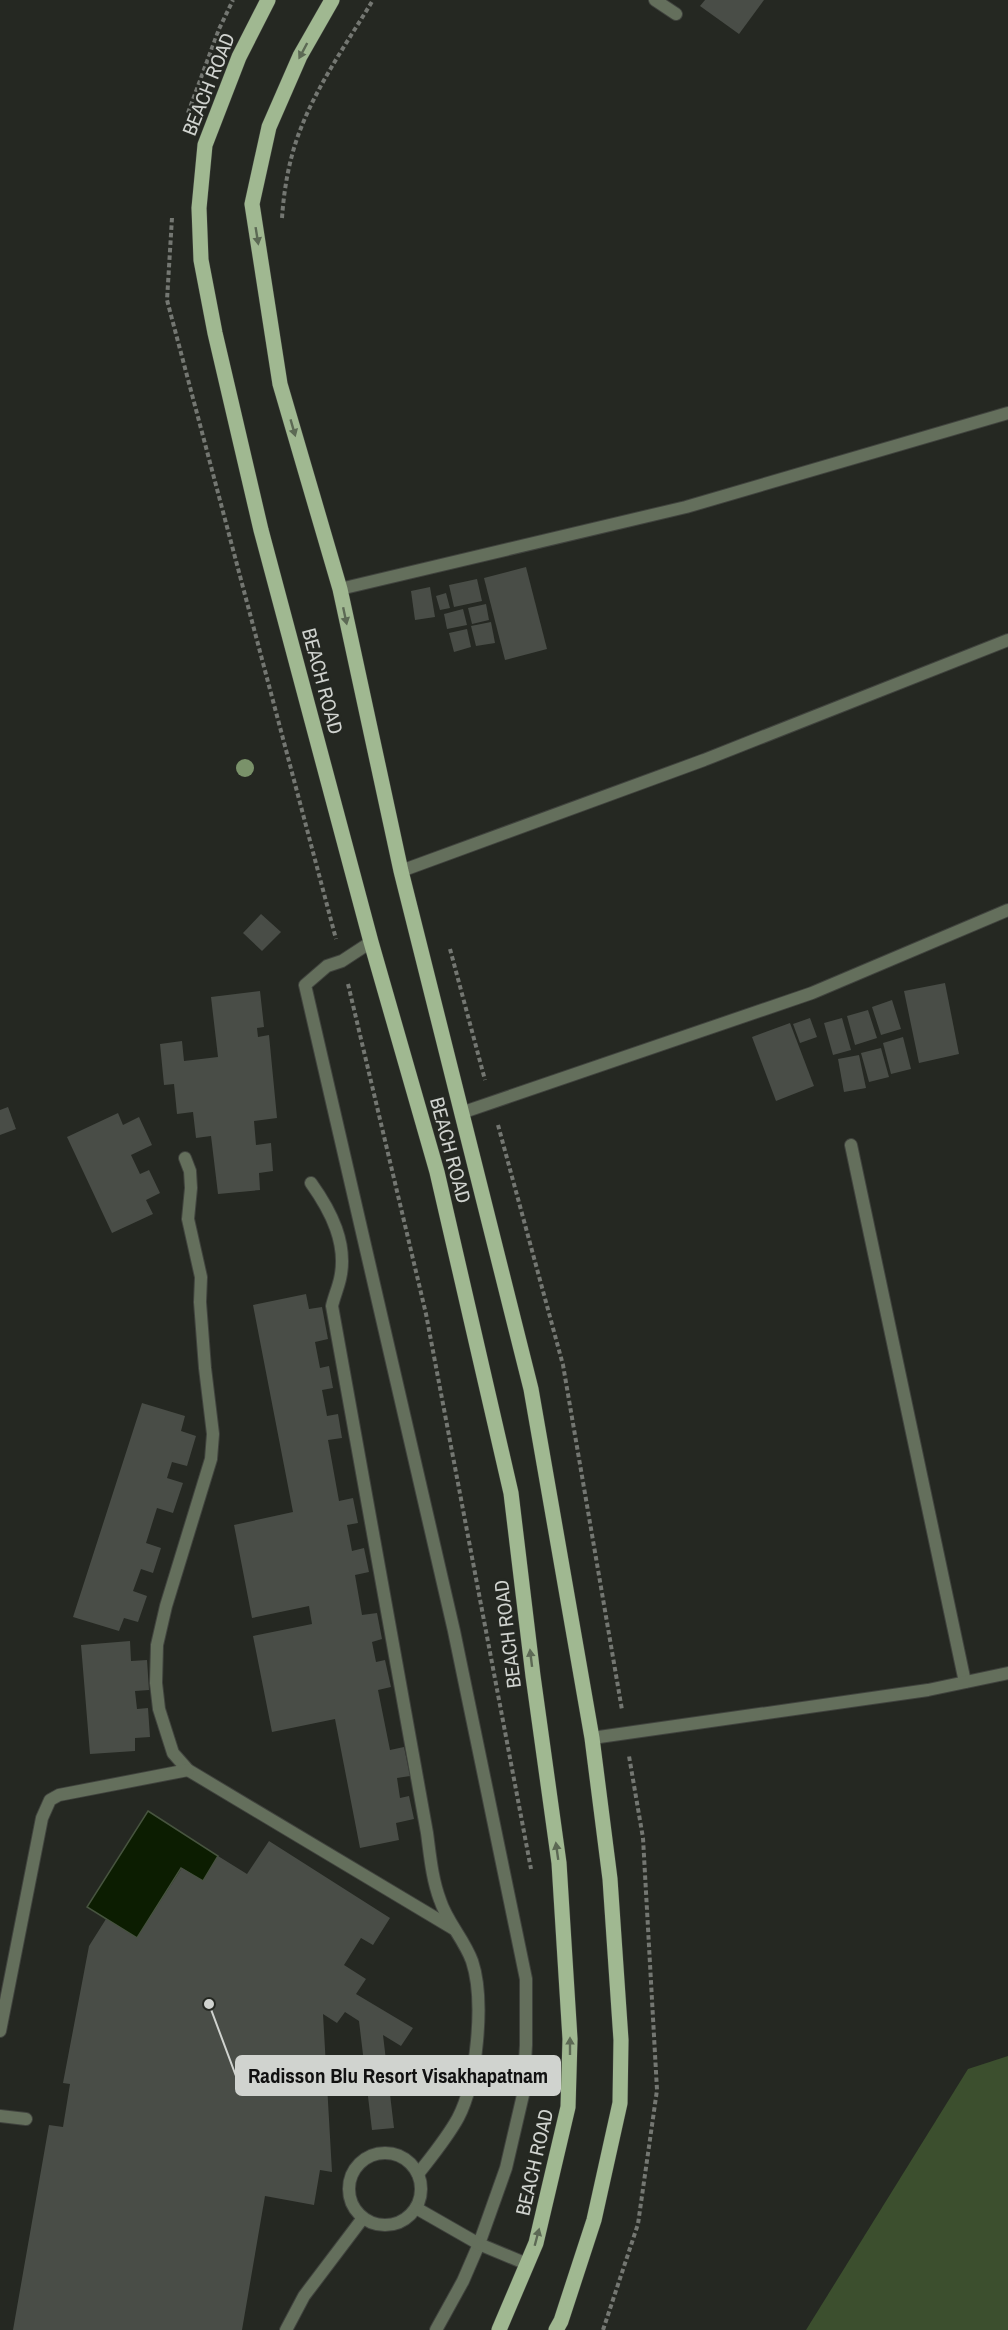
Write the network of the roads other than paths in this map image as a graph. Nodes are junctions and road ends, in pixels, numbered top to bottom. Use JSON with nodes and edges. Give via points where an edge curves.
{"nodes":[{"id":1,"x":268,"y":0,"type":"edge"},
{"id":2,"x":332,"y":0,"type":"edge"},
{"id":3,"x":654,"y":0,"type":"edge"},
{"id":4,"x":675,"y":14,"type":"dead end"},
{"id":5,"x":1008,"y":413,"type":"edge"},
{"id":6,"x":340,"y":589,"type":"junction"},
{"id":7,"x":1008,"y":640,"type":"edge"},
{"id":8,"x":401,"y":871,"type":"junction"},
{"id":9,"x":1008,"y":910,"type":"edge"},
{"id":10,"x":371,"y":942,"type":"junction"},
{"id":11,"x":460,"y":1113,"type":"junction"},
{"id":12,"x":851,"y":1145,"type":"dead end"},
{"id":13,"x":185,"y":1158,"type":"dead end"},
{"id":14,"x":311,"y":1183,"type":"dead end"},
{"id":15,"x":1008,"y":1673,"type":"edge"},
{"id":16,"x":965,"y":1682,"type":"junction"},
{"id":17,"x":592,"y":1738,"type":"junction"},
{"id":18,"x":188,"y":1770,"type":"junction"},
{"id":19,"x":455,"y":1930,"type":"junction"},
{"id":20,"x":0,"y":2031,"type":"edge"},
{"id":21,"x":0,"y":2116,"type":"edge"},
{"id":22,"x":26,"y":2119,"type":"dead end"},
{"id":23,"x":418,"y":2174,"type":"junction"},
{"id":24,"x":416,"y":2208,"type":"junction"},
{"id":25,"x":363,"y":2218,"type":"junction"},
{"id":26,"x":479,"y":2244,"type":"junction"},
{"id":27,"x":527,"y":2264,"type":"junction"},
{"id":28,"x":286,"y":2330,"type":"edge"},
{"id":29,"x":435,"y":2330,"type":"edge"},
{"id":30,"x":499,"y":2330,"type":"edge"},
{"id":31,"x":556,"y":2330,"type":"edge"}],
"edges":[{"from":1,"to":10,"type":"main road","name":"BEACH ROAD","via":[[239,57],[205,145],[199,208],[201,260],[261,530]]},
{"from":2,"to":6,"type":"main road","one_way":true,"via":[[300,56],[269,127],[252,204],[280,384]]},
{"from":3,"to":4,"type":"street"},
{"from":5,"to":6,"type":"street","via":[[686,507]]},
{"from":6,"to":8,"type":"main road","one_way":true},
{"from":7,"to":8,"type":"street","via":[[704,760]]},
{"from":8,"to":11,"type":"main road"},
{"from":9,"to":11,"type":"street","via":[[812,993]]},
{"from":10,"to":26,"type":"street","via":[[327,966],[305,985],[454,1631],[526,1979],[523,2095],[506,2168]]},
{"from":27,"to":10,"type":"main road","name":"BEACH ROAD","one_way":true,"via":[[536,2243],[568,2107],[570,2039],[559,1863],[511,1493],[437,1172]]},
{"from":11,"to":17,"type":"main road","via":[[531,1389]]},
{"from":12,"to":16,"type":"street"},
{"from":13,"to":18,"type":"street","via":[[191,1188],[188,1219],[201,1277],[213,1434],[211,1459],[166,1606],[157,1646],[156,1683],[159,1709],[173,1753]]},
{"from":14,"to":19,"type":"street","via":[[326,1204],[339,1239],[342,1260],[332,1306],[432,1870],[440,1901]]},
{"from":15,"to":16,"type":"street"},
{"from":16,"to":17,"type":"street"},
{"from":17,"to":31,"type":"main road","via":[[610,1879],[621,2040],[620,2103],[594,2220]]},
{"from":18,"to":19,"type":"street"},
{"from":18,"to":20,"type":"street","via":[[50,1800],[42,1818]]},
{"from":19,"to":23,"type":"street","via":[[472,1961],[477,1993],[475,2060],[459,2116]]},
{"from":21,"to":22,"type":"street"},
{"from":23,"to":24,"type":"street","via":[[421,2185]]},
{"from":23,"to":25,"type":"street","via":[[411,2164],[391,2153],[379,2153],[358,2165],[351,2175],[349,2198]]},
{"from":24,"to":25,"type":"street","via":[[397,2223],[373,2224]]},
{"from":24,"to":26,"type":"street"},
{"from":25,"to":28,"type":"street","via":[[304,2296]]},
{"from":26,"to":27,"type":"street"},
{"from":26,"to":29,"type":"street"},
{"from":27,"to":30,"type":"main road","name":"BEACH ROAD"}]}
